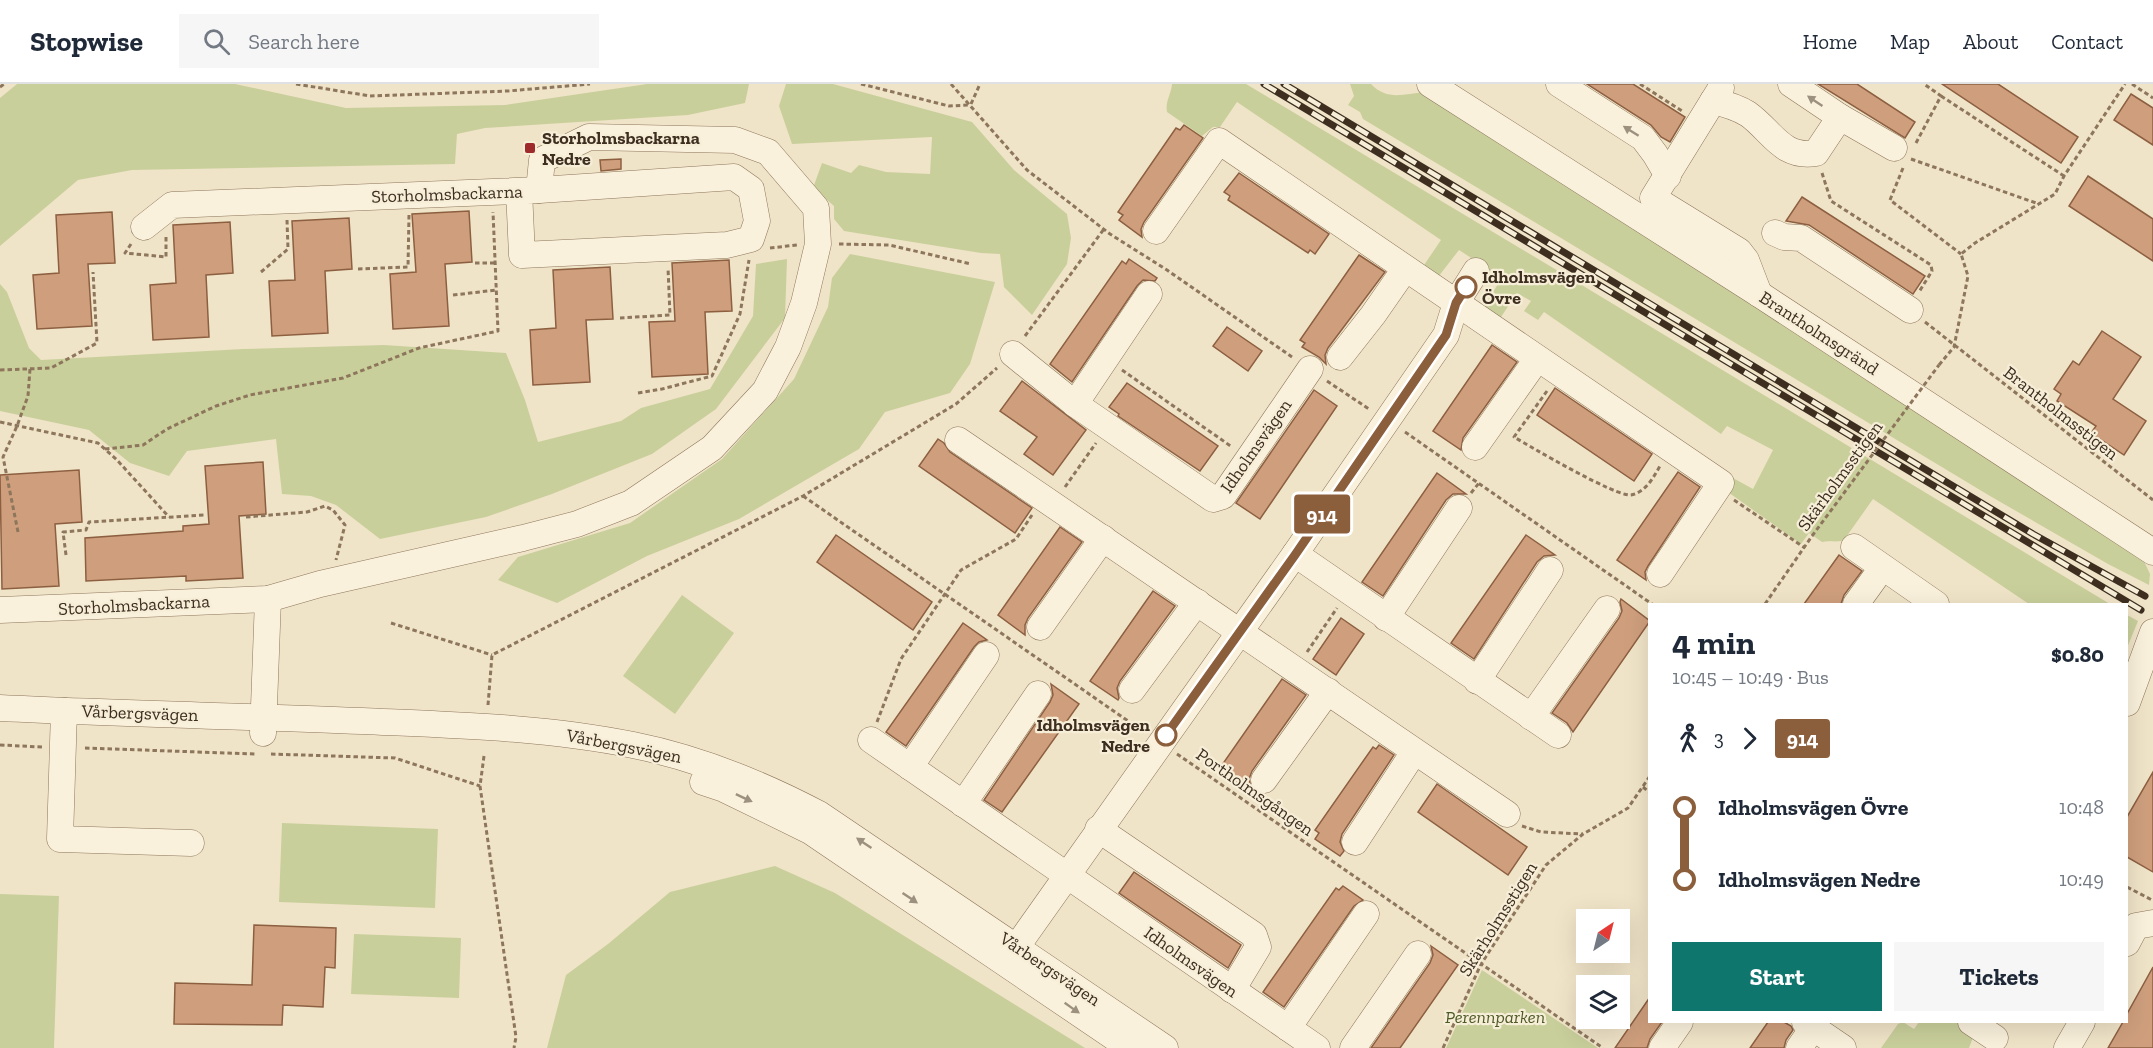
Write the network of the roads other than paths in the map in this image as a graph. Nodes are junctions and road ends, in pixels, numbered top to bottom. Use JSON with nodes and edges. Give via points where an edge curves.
{"nodes":[{"id":1,"x":1430,"y":84,"type":"edge"},
{"id":2,"x":1467,"y":84,"type":"edge"},
{"id":3,"x":1559,"y":84,"type":"edge"},
{"id":4,"x":1791,"y":84,"type":"edge"},
{"id":5,"x":1483,"y":117,"type":"junction"},
{"id":6,"x":1840,"y":117,"type":"junction"},
{"id":7,"x":1901,"y":153,"type":"road end"},
{"id":8,"x":1668,"y":176,"type":"junction"},
{"id":9,"x":529,"y":190,"type":"junction"},
{"id":10,"x":144,"y":227,"type":"dead end"},
{"id":11,"x":1156,"y":231,"type":"dead end"},
{"id":12,"x":1775,"y":233,"type":"dead end"},
{"id":13,"x":1405,"y":269,"type":"junction"},
{"id":14,"x":1476,"y":271,"type":"dead end"},
{"id":15,"x":1149,"y":294,"type":"dead end"},
{"id":16,"x":1759,"y":294,"type":"junction"},
{"id":17,"x":1456,"y":303,"type":"junction"},
{"id":18,"x":1910,"y":310,"type":"road end"},
{"id":19,"x":1012,"y":354,"type":"road end"},
{"id":20,"x":1340,"y":357,"type":"dead end"},
{"id":21,"x":1537,"y":359,"type":"junction"},
{"id":22,"x":1310,"y":369,"type":"dead end"},
{"id":23,"x":1075,"y":404,"type":"junction"},
{"id":24,"x":958,"y":440,"type":"dead end"},
{"id":25,"x":1475,"y":447,"type":"dead end"},
{"id":26,"x":1459,"y":508,"type":"dead end"},
{"id":27,"x":1103,"y":538,"type":"junction"},
{"id":28,"x":1854,"y":548,"type":"dead end"},
{"id":29,"x":2153,"y":552,"type":"edge"},
{"id":30,"x":1295,"y":555,"type":"junction"},
{"id":31,"x":1882,"y":568,"type":"junction"},
{"id":32,"x":1550,"y":570,"type":"dead end"},
{"id":33,"x":1660,"y":574,"type":"dead end"},
{"id":34,"x":268,"y":599,"type":"junction"},
{"id":35,"x":1197,"y":602,"type":"junction"},
{"id":36,"x":1857,"y":603,"type":"edge"},
{"id":37,"x":1934,"y":603,"type":"edge"},
{"id":38,"x":1607,"y":609,"type":"dead end"},
{"id":39,"x":0,"y":610,"type":"edge"},
{"id":40,"x":1386,"y":618,"type":"junction"},
{"id":41,"x":1040,"y":627,"type":"dead end"},
{"id":42,"x":1240,"y":631,"type":"junction"},
{"id":43,"x":2153,"y":632,"type":"edge"},
{"id":44,"x":986,"y":655,"type":"dead end"},
{"id":45,"x":1477,"y":681,"type":"junction"},
{"id":46,"x":2145,"y":684,"type":"edge"},
{"id":47,"x":1132,"y":690,"type":"dead end"},
{"id":48,"x":1328,"y":691,"type":"junction"},
{"id":49,"x":1038,"y":694,"type":"dead end"},
{"id":50,"x":2128,"y":702,"type":"edge"},
{"id":51,"x":0,"y":708,"type":"edge"},
{"id":52,"x":1531,"y":717,"type":"junction"},
{"id":53,"x":0,"y":723,"type":"edge"},
{"id":54,"x":263,"y":726,"type":"junction"},
{"id":55,"x":63,"y":728,"type":"junction"},
{"id":56,"x":1558,"y":735,"type":"dead end"},
{"id":57,"x":871,"y":740,"type":"road end"},
{"id":58,"x":1414,"y":752,"type":"junction"},
{"id":59,"x":910,"y":767,"type":"junction"},
{"id":60,"x":1264,"y":780,"type":"dead end"},
{"id":61,"x":963,"y":804,"type":"junction"},
{"id":62,"x":1507,"y":814,"type":"road end"},
{"id":63,"x":1098,"y":829,"type":"junction"},
{"id":64,"x":1355,"y":842,"type":"dead end"},
{"id":65,"x":191,"y":843,"type":"dead end"},
{"id":66,"x":1066,"y":875,"type":"junction"},
{"id":67,"x":1366,"y":914,"type":"dead end"},
{"id":68,"x":2153,"y":923,"type":"edge"},
{"id":69,"x":2128,"y":940,"type":"edge"},
{"id":70,"x":1011,"y":954,"type":"junction"},
{"id":71,"x":1418,"y":954,"type":"dead end"},
{"id":72,"x":1232,"y":990,"type":"junction"},
{"id":73,"x":1679,"y":1023,"type":"edge"},
{"id":74,"x":1973,"y":1023,"type":"edge"},
{"id":75,"x":2081,"y":1023,"type":"edge"},
{"id":76,"x":1287,"y":1028,"type":"junction"},
{"id":77,"x":1806,"y":1032,"type":"edge"},
{"id":78,"x":1996,"y":1036,"type":"edge"},
{"id":79,"x":1130,"y":1048,"type":"edge"},
{"id":80,"x":1165,"y":1048,"type":"edge"},
{"id":81,"x":1317,"y":1048,"type":"edge"},
{"id":82,"x":1353,"y":1048,"type":"edge"},
{"id":83,"x":1662,"y":1048,"type":"edge"},
{"id":84,"x":1842,"y":1048,"type":"edge"},
{"id":85,"x":2067,"y":1048,"type":"edge"}],
"edges":[{"from":1,"to":5,"type":"street","name":"Brantholmsgränd"},
{"from":2,"to":5,"type":"street"},
{"from":8,"to":3,"type":"street","one_way":true,"via":[[1643,138]]},
{"from":6,"to":4,"type":"street","one_way":true},
{"from":5,"to":16,"type":"street","name":"Brantholmsgränd"},
{"from":6,"to":7,"type":"street"},
{"from":6,"to":8,"type":"street","via":[[1816,153],[1804,155],[1791,152],[1750,115],[1717,94]]},
{"from":8,"to":16,"type":"street","via":[[1653,198],[1738,251],[1746,260]]},
{"from":9,"to":9,"type":"street","via":[[734,177],[751,189],[757,221],[751,239],[727,245],[522,255]]},
{"from":9,"to":10,"type":"street","name":"Storholmsbackarna","via":[[172,205]]},
{"from":9,"to":34,"type":"street","name":"Storholmsbackarna","via":[[542,160],[589,137],[735,140],[768,152],[816,208],[818,244],[804,303],[788,347],[765,391],[712,448],[631,503],[577,524]]},
{"from":11,"to":13,"type":"street","via":[[1220,141]]},
{"from":12,"to":18,"type":"street","via":[[1802,238]]},
{"from":13,"to":17,"type":"street"},
{"from":13,"to":20,"type":"street"},
{"from":14,"to":17,"type":"street"},
{"from":15,"to":23,"type":"street"},
{"from":16,"to":29,"type":"street","name":"Brantholmsgränd"},
{"from":17,"to":21,"type":"street"},
{"from":17,"to":30,"type":"street","via":[[1446,335]]},
{"from":19,"to":23,"type":"street","name":"Idholmsvägen"},
{"from":21,"to":25,"type":"street"},
{"from":21,"to":33,"type":"street","via":[[1719,486]]},
{"from":22,"to":23,"type":"street","name":"Idholmsvägen","via":[[1223,496],[1213,499]]},
{"from":24,"to":27,"type":"street"},
{"from":26,"to":40,"type":"street"},
{"from":27,"to":35,"type":"street"},
{"from":27,"to":41,"type":"street"},
{"from":28,"to":31,"type":"street"},
{"from":30,"to":40,"type":"street"},
{"from":30,"to":42,"type":"street"},
{"from":31,"to":36,"type":"street"},
{"from":31,"to":37,"type":"street"},
{"from":32,"to":45,"type":"street"},
{"from":34,"to":39,"type":"street","name":"Storholmsbackarna"},
{"from":34,"to":54,"type":"street"},
{"from":35,"to":42,"type":"street"},
{"from":35,"to":47,"type":"street"},
{"from":38,"to":52,"type":"street"},
{"from":40,"to":45,"type":"street"},
{"from":42,"to":48,"type":"street"},
{"from":42,"to":63,"type":"street"},
{"from":43,"to":46,"type":"street"},
{"from":44,"to":59,"type":"street"},
{"from":45,"to":52,"type":"street"},
{"from":46,"to":50,"type":"street"},
{"from":48,"to":58,"type":"street"},
{"from":48,"to":60,"type":"street"},
{"from":49,"to":61,"type":"street"},
{"from":51,"to":55,"type":"street","name":"Vårbergsvägen"},
{"from":52,"to":56,"type":"street"},
{"from":53,"to":55,"type":"street","name":"Vårbergsvägen"},
{"from":54,"to":55,"type":"street","name":"Vårbergsvägen"},
{"from":54,"to":70,"type":"street","name":"Vårbergsvägen","via":[[507,728],[623,743],[682,757],[768,788],[819,814]]},
{"from":55,"to":65,"type":"street","via":[[60,839]]},
{"from":57,"to":59,"type":"street","name":"Idholmsvägen"},
{"from":58,"to":62,"type":"street"},
{"from":58,"to":64,"type":"street"},
{"from":59,"to":61,"type":"street","name":"Idholmsvägen"},
{"from":61,"to":66,"type":"street","name":"Idholmsvägen"},
{"from":63,"to":66,"type":"street"},
{"from":63,"to":72,"type":"street","via":[[1254,936],[1258,947]]},
{"from":66,"to":70,"type":"street"},
{"from":66,"to":72,"type":"street","name":"Idholmsvägen"},
{"from":67,"to":76,"type":"street"},
{"from":68,"to":69,"type":"street","via":[[2136,926]]},
{"from":70,"to":79,"type":"street","name":"Vårbergsvägen","one_way":true},
{"from":70,"to":80,"type":"street","name":"Vårbergsvägen"},
{"from":71,"to":82,"type":"street"},
{"from":72,"to":76,"type":"street","name":"Idholmsvägen"},
{"from":73,"to":83,"type":"street"},
{"from":74,"to":78,"type":"street"},
{"from":75,"to":85,"type":"street"},
{"from":76,"to":81,"type":"street","name":"Idholmsvägen"},
{"from":77,"to":84,"type":"street"}]}
